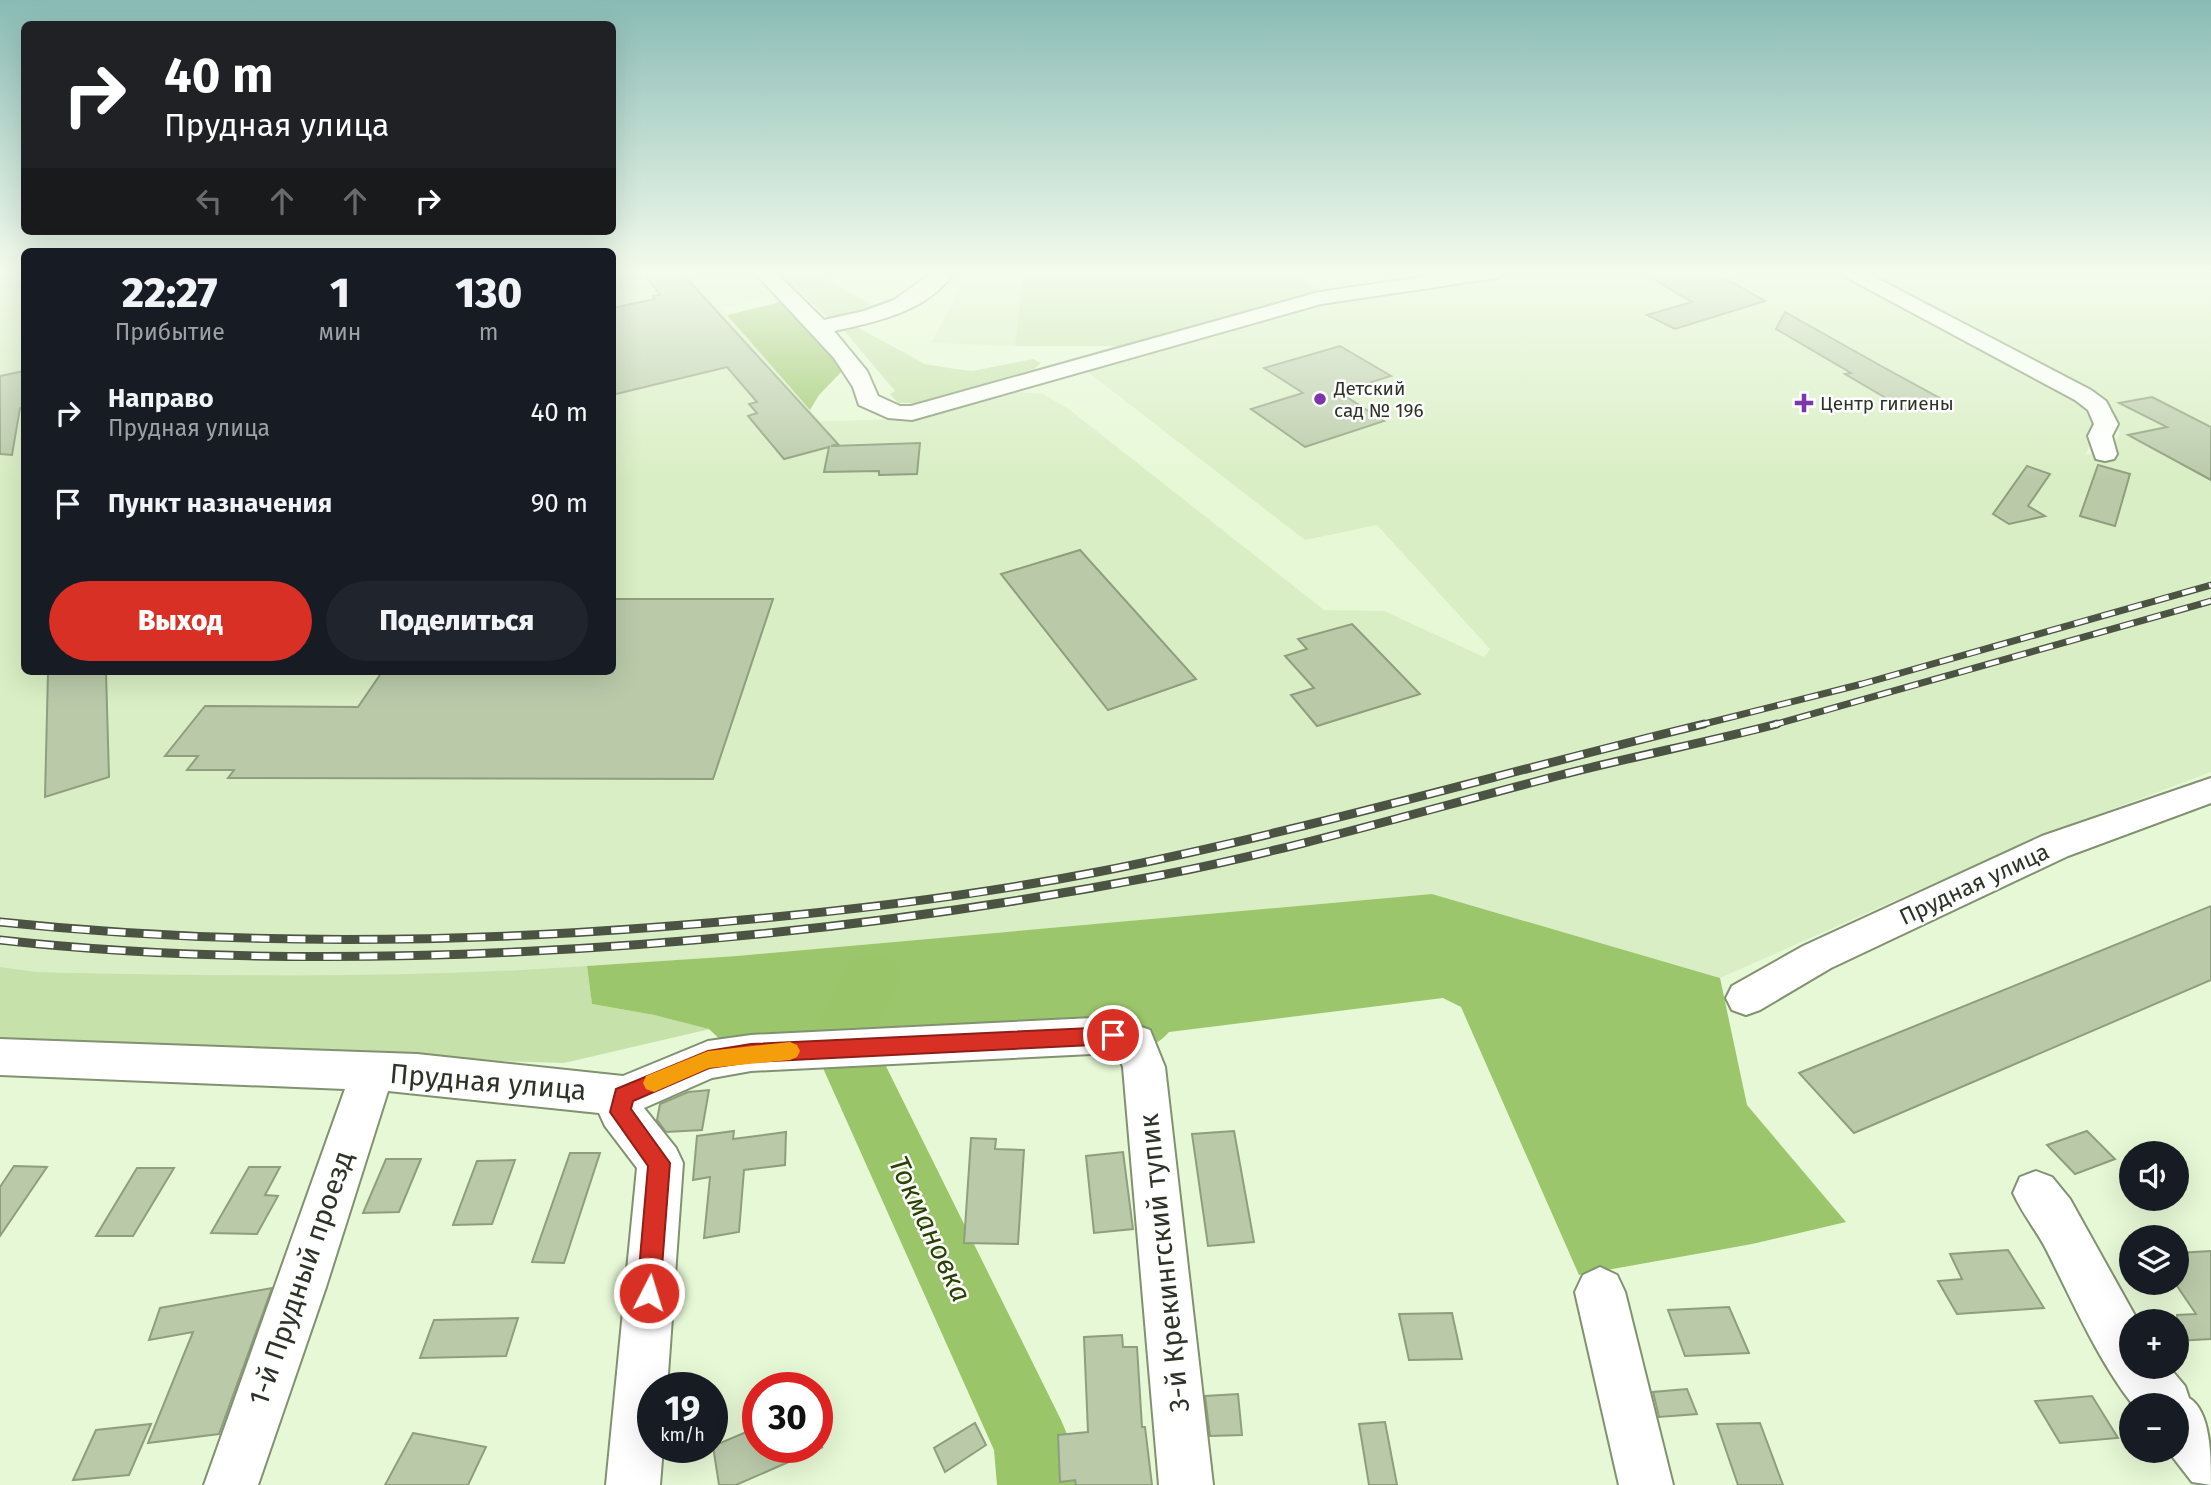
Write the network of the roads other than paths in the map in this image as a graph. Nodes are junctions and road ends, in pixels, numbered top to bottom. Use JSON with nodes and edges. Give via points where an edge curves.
{"nodes":[{"id":1,"x":830,"y":341,"type":"edge"},
{"id":2,"x":1166,"y":341,"type":"edge"},
{"id":3,"x":1982,"y":341,"type":"edge"},
{"id":4,"x":2105,"y":454,"type":"dead end"},
{"id":5,"x":2211,"y":790,"type":"edge"},
{"id":6,"x":1746,"y":998,"type":"dead end"},
{"id":7,"x":1135,"y":1043,"type":"joint"},
{"id":8,"x":0,"y":1057,"type":"edge"},
{"id":9,"x":374,"y":1072,"type":"junction"},
{"id":10,"x":624,"y":1096,"type":"junction"},
{"id":11,"x":2036,"y":1193,"type":"dead end"},
{"id":12,"x":1600,"y":1292,"type":"dead end"},
{"id":13,"x":2119,"y":1337,"type":"edge"},
{"id":14,"x":2145,"y":1379,"type":"edge"},
{"id":15,"x":2157,"y":1393,"type":"edge"},
{"id":16,"x":2189,"y":1435,"type":"edge"},
{"id":17,"x":2211,"y":1463,"type":"edge"},
{"id":18,"x":231,"y":1485,"type":"edge"},
{"id":19,"x":634,"y":1485,"type":"edge"},
{"id":20,"x":1186,"y":1485,"type":"edge"},
{"id":21,"x":1646,"y":1485,"type":"edge"}],
"edges":[{"from":1,"to":2,"type":"street","via":[[869,391],[867,401],[896,413],[912,413]]},
{"from":3,"to":4,"type":"street","via":[[2098,406],[2106,424],[2100,436]]},
{"from":5,"to":6,"type":"street","name":"Прудная улица","via":[[2055,846],[1817,957]]},
{"from":7,"to":10,"type":"street","name":"Прудная улица","via":[[1113,1035],[751,1053],[708,1060]]},
{"from":7,"to":20,"type":"street","name":"3-й Крекингский тупик","via":[[1144,1067]]},
{"from":8,"to":9,"type":"street","name":"Прудная улица"},
{"from":9,"to":10,"type":"street","name":"Прудная улица"},
{"from":9,"to":18,"type":"street","name":"1-й Прудный проезд"},
{"from":10,"to":19,"type":"street","via":[[621,1112],[660,1163]]},
{"from":11,"to":13,"type":"street","via":[[2053,1215]]},
{"from":12,"to":21,"type":"street"},
{"from":14,"to":15,"type":"street"},
{"from":16,"to":17,"type":"street"}]}
